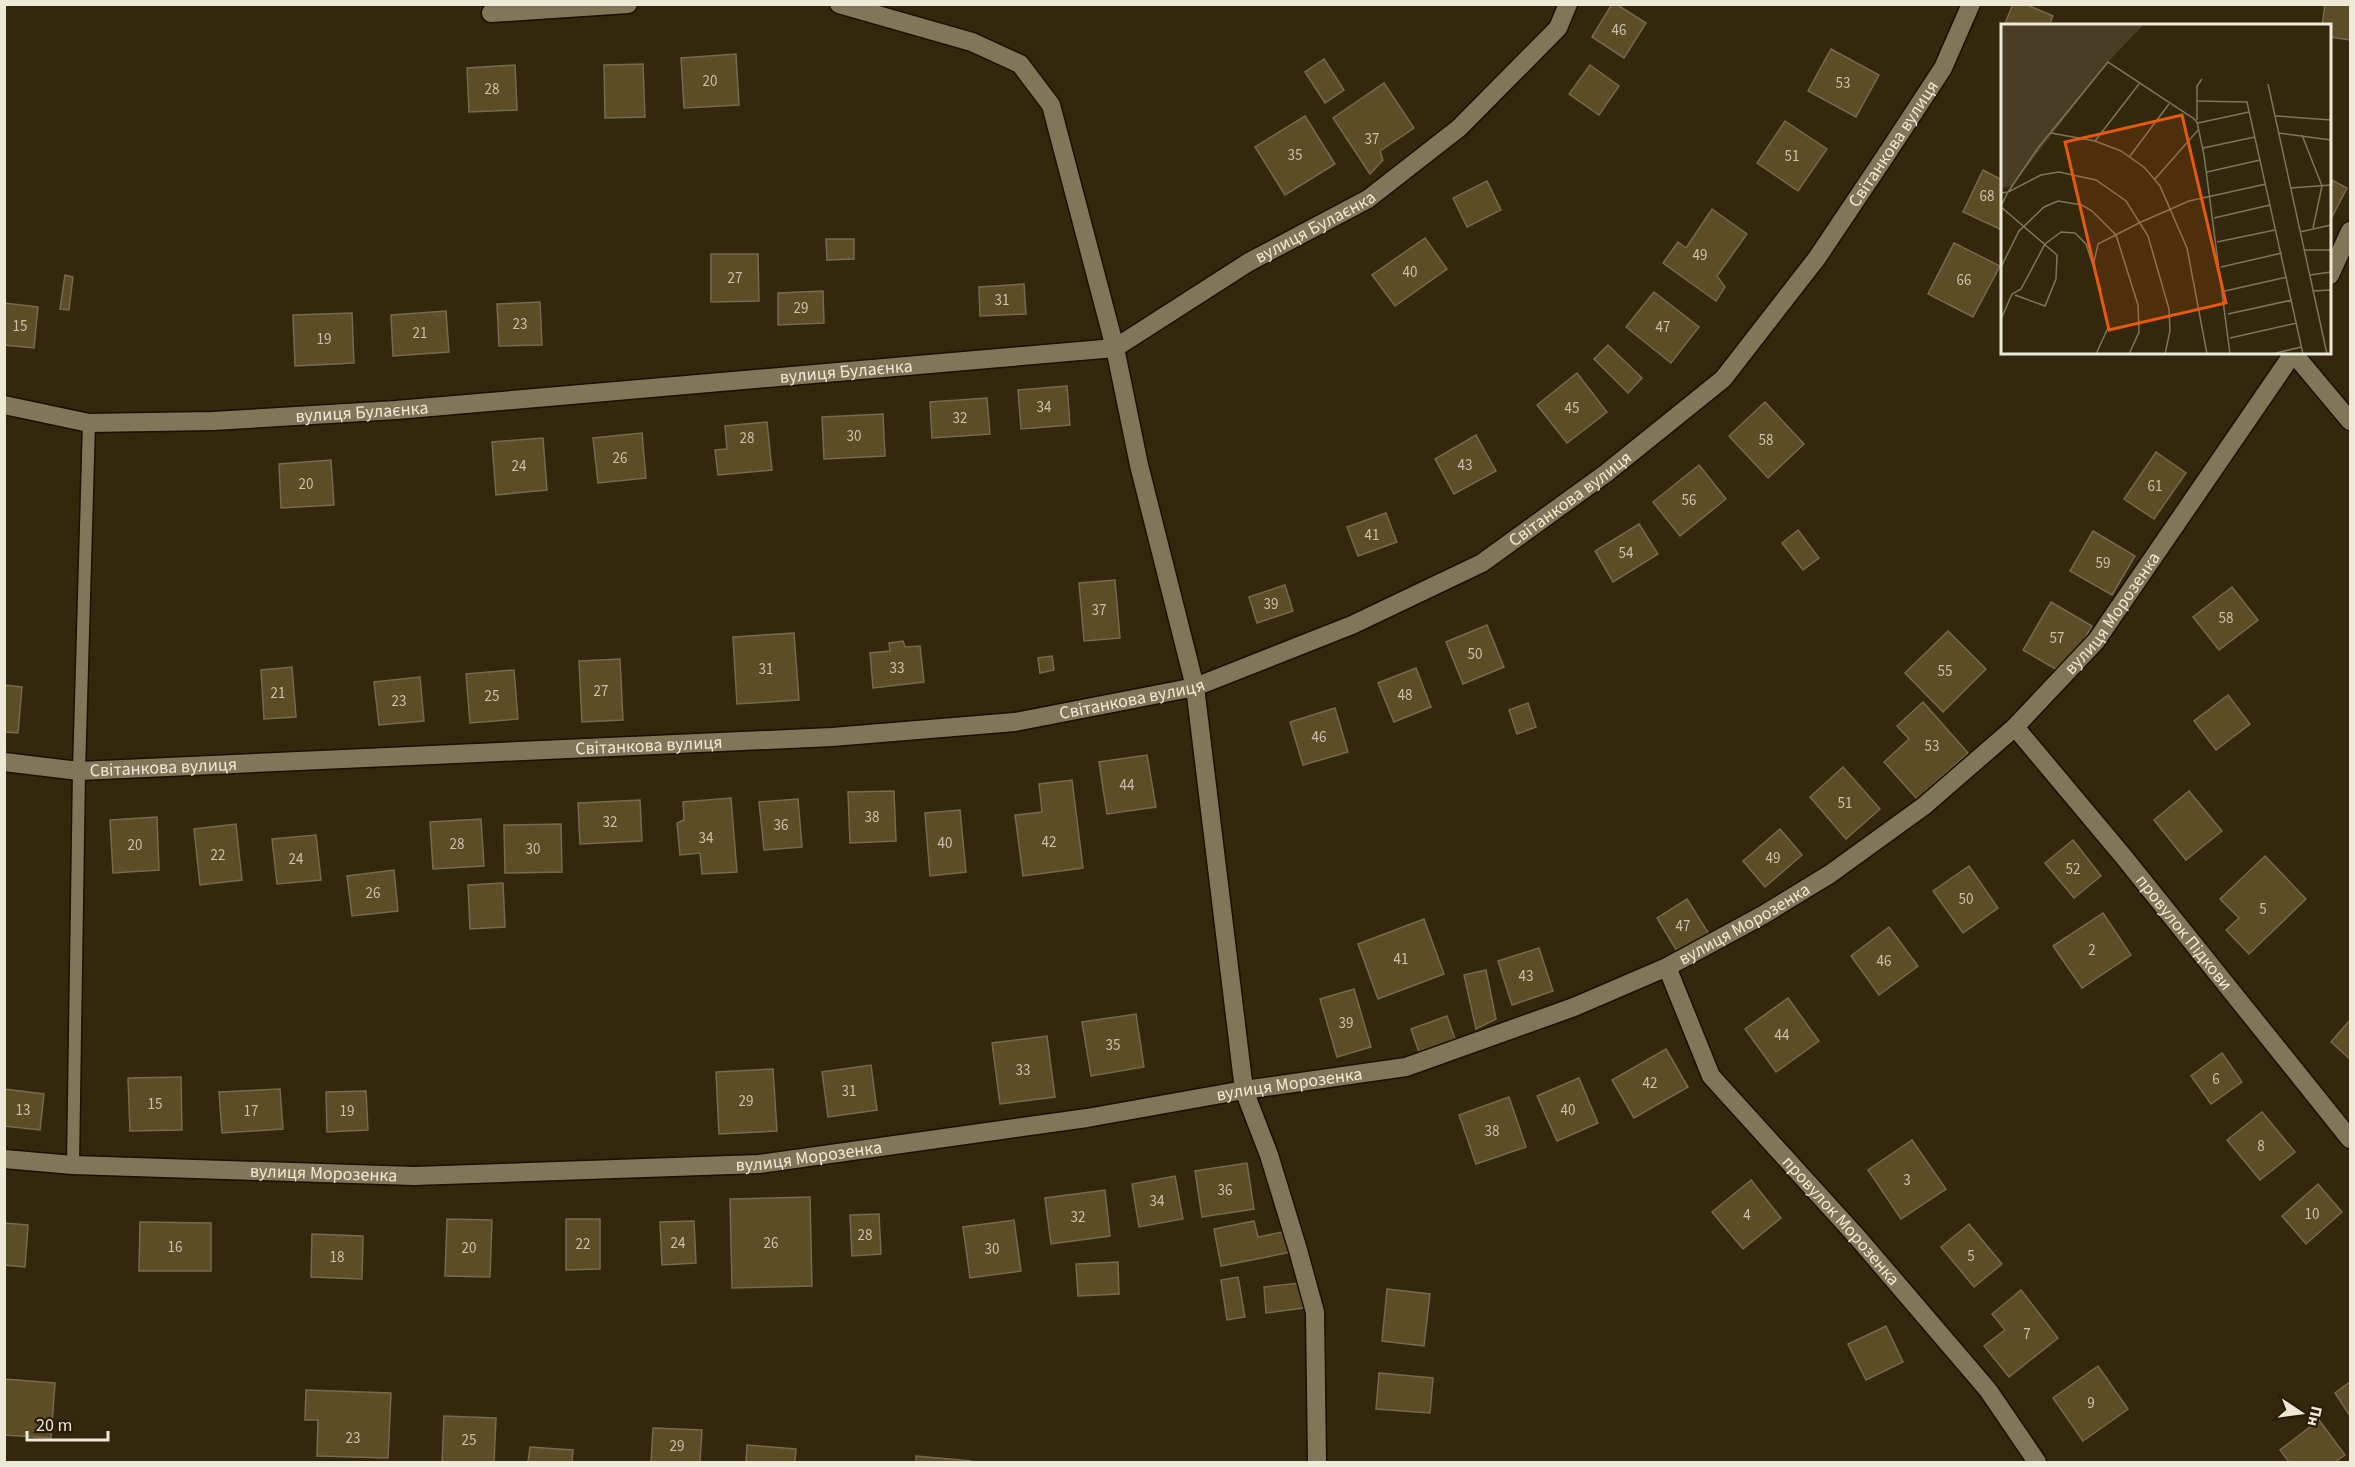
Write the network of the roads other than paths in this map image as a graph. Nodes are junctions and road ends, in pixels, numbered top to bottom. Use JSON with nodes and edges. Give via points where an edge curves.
{"nodes":[{"id":1,"x":628,"y":4,"type":"edge"},
{"id":2,"x":839,"y":4,"type":"edge"},
{"id":3,"x":1568,"y":4,"type":"edge"},
{"id":4,"x":1971,"y":4,"type":"edge"},
{"id":5,"x":491,"y":13,"type":"dead end"},
{"id":6,"x":2350,"y":231,"type":"edge"},
{"id":7,"x":2331,"y":273,"type":"edge"},
{"id":8,"x":1115,"y":348,"type":"junction"},
{"id":9,"x":2293,"y":354,"type":"edge"},
{"id":10,"x":2295,"y":354,"type":"edge"},
{"id":11,"x":4,"y":405,"type":"edge"},
{"id":12,"x":2350,"y":421,"type":"edge"},
{"id":13,"x":90,"y":423,"type":"junction"},
{"id":14,"x":1195,"y":687,"type":"junction"},
{"id":15,"x":2015,"y":727,"type":"junction"},
{"id":16,"x":4,"y":762,"type":"edge"},
{"id":17,"x":79,"y":771,"type":"junction"},
{"id":18,"x":1667,"y":967,"type":"junction"},
{"id":19,"x":1245,"y":1090,"type":"junction"},
{"id":20,"x":2350,"y":1139,"type":"edge"},
{"id":21,"x":4,"y":1159,"type":"edge"},
{"id":22,"x":73,"y":1165,"type":"junction"},
{"id":23,"x":1317,"y":1462,"type":"edge"},
{"id":24,"x":2037,"y":1462,"type":"edge"}],
"edges":[{"from":1,"to":5,"type":"street"},
{"from":2,"to":8,"type":"street","via":[[972,42],[1020,64],[1051,105]]},
{"from":3,"to":8,"type":"street","name":"вулиця Булаєнка","via":[[1558,28],[1459,128],[1368,199],[1250,262]]},
{"from":4,"to":14,"type":"street","name":"Світанкова вулиця","via":[[1943,68],[1886,155],[1817,258],[1723,379],[1605,474],[1482,563],[1352,625]]},
{"from":6,"to":7,"type":"street"},
{"from":8,"to":13,"type":"street","name":"вулиця Булаєнка","via":[[396,410],[213,421]]},
{"from":8,"to":14,"type":"street","via":[[1139,465]]},
{"from":9,"to":15,"type":"street","name":"вулиця Морозенка","via":[[2096,640]]},
{"from":10,"to":12,"type":"street"},
{"from":11,"to":13,"type":"street","name":"вулиця Булаєнка"},
{"from":13,"to":17,"type":"lane"},
{"from":14,"to":17,"type":"street","name":"Світанкова вулиця","via":[[1015,722],[832,737]]},
{"from":14,"to":19,"type":"street"},
{"from":15,"to":18,"type":"street","name":"вулиця Морозенка","via":[[1924,806],[1830,874]]},
{"from":15,"to":20,"type":"street","name":"провулок Підкови"},
{"from":16,"to":17,"type":"street","name":"Світанкова вулиця"},
{"from":17,"to":22,"type":"lane"},
{"from":18,"to":19,"type":"street","name":"вулиця Морозенка","via":[[1574,1007],[1406,1066]]},
{"from":18,"to":24,"type":"street","name":"провулок Морозенка","via":[[1711,1076],[1858,1238],[1988,1390]]},
{"from":19,"to":22,"type":"street","name":"вулиця Морозенка","via":[[1087,1118],[759,1164],[414,1176]]},
{"from":19,"to":23,"type":"street","via":[[1269,1155],[1315,1312]]},
{"from":21,"to":22,"type":"street","name":"вулиця Морозенка"}]}
